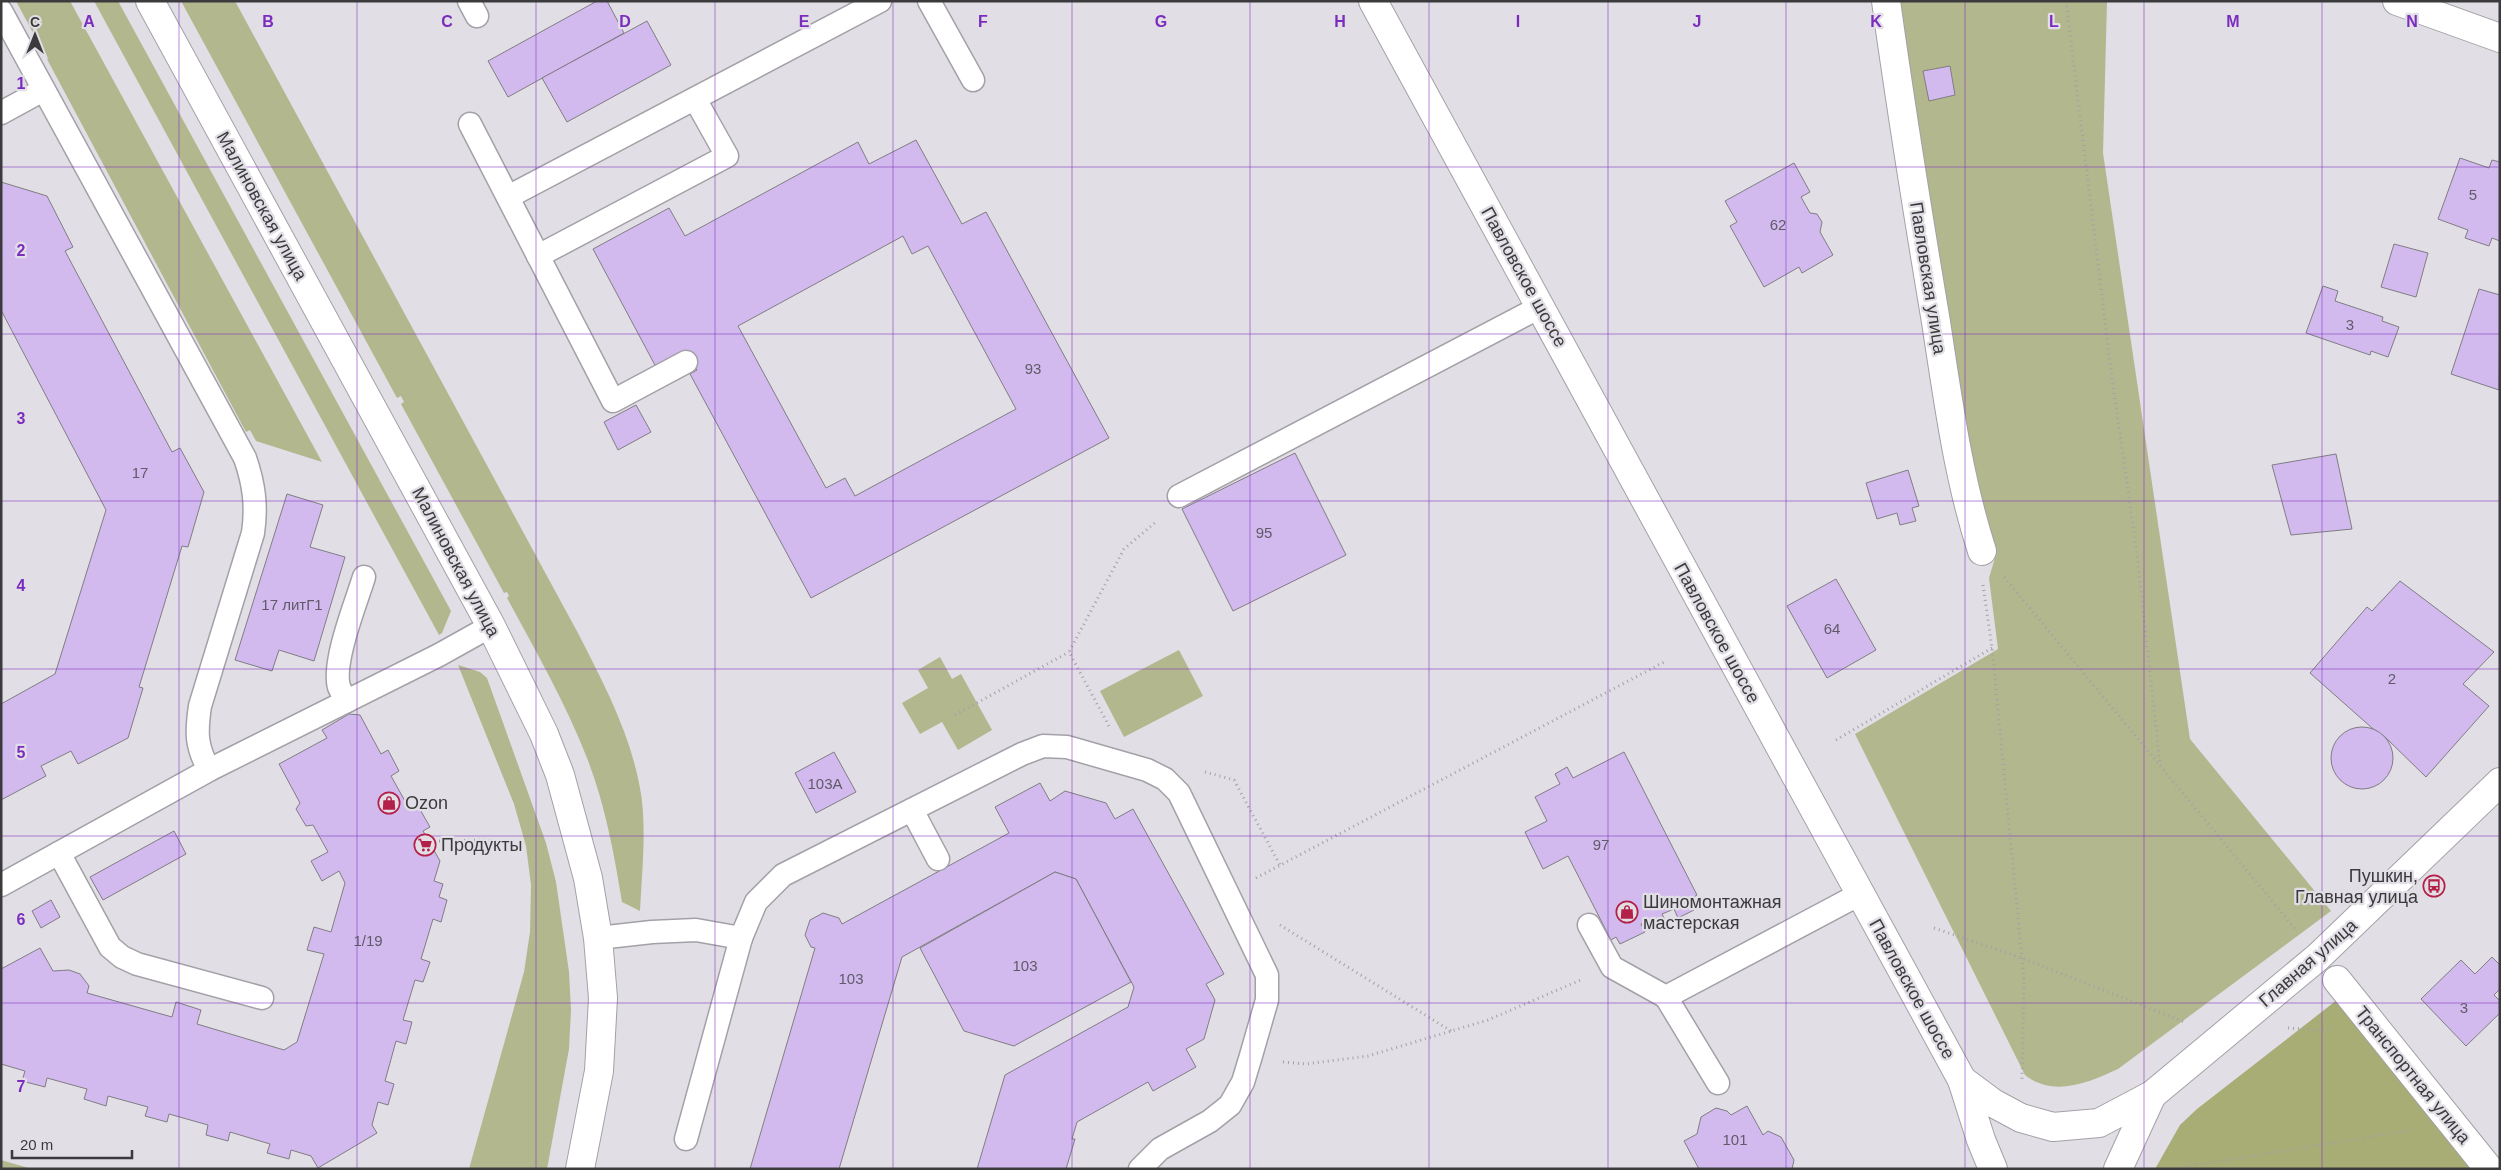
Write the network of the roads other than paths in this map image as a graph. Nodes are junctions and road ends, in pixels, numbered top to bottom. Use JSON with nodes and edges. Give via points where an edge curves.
{"nodes":[{"id":1,"x":150,"y":1,"type":"edge"},
{"id":2,"x":880,"y":1,"type":"edge"},
{"id":3,"x":929,"y":1,"type":"edge"},
{"id":4,"x":1373,"y":1,"type":"edge"},
{"id":5,"x":1886,"y":1,"type":"edge"},
{"id":6,"x":2397,"y":1,"type":"edge"},
{"id":7,"x":1,"y":11,"type":"edge"},
{"id":8,"x":2500,"y":38,"type":"edge"},
{"id":9,"x":973,"y":80,"type":"dead end"},
{"id":10,"x":43,"y":90,"type":"junction"},
{"id":11,"x":696,"y":99,"type":"junction"},
{"id":12,"x":1,"y":113,"type":"edge"},
{"id":13,"x":470,"y":124,"type":"dead end"},
{"id":14,"x":508,"y":197,"type":"junction"},
{"id":15,"x":538,"y":256,"type":"junction"},
{"id":16,"x":1540,"y":307,"type":"junction"},
{"id":17,"x":686,"y":362,"type":"dead end"},
{"id":18,"x":1179,"y":496,"type":"road end"},
{"id":19,"x":1982,"y":551,"type":"road end"},
{"id":20,"x":364,"y":577,"type":"dead end"},
{"id":21,"x":491,"y":626,"type":"junction"},
{"id":22,"x":347,"y":701,"type":"junction"},
{"id":23,"x":209,"y":770,"type":"junction"},
{"id":24,"x":2500,"y":782,"type":"edge"},
{"id":25,"x":912,"y":810,"type":"junction"},
{"id":26,"x":59,"y":853,"type":"junction"},
{"id":27,"x":938,"y":859,"type":"dead end"},
{"id":28,"x":1,"y":885,"type":"edge"},
{"id":29,"x":1860,"y":894,"type":"junction"},
{"id":30,"x":1589,"y":925,"type":"dead end"},
{"id":31,"x":598,"y":938,"type":"junction"},
{"id":32,"x":741,"y":938,"type":"junction"},
{"id":33,"x":2338,"y":980,"type":"dead end"},
{"id":34,"x":1666,"y":997,"type":"junction"},
{"id":35,"x":262,"y":998,"type":"dead end"},
{"id":36,"x":1962,"y":1080,"type":"junction"},
{"id":37,"x":1718,"y":1083,"type":"dead end"},
{"id":38,"x":2152,"y":1095,"type":"junction"},
{"id":39,"x":686,"y":1140,"type":"dead end"},
{"id":40,"x":580,"y":1169,"type":"edge"},
{"id":41,"x":1140,"y":1169,"type":"edge"},
{"id":42,"x":1993,"y":1169,"type":"edge"},
{"id":43,"x":2118,"y":1169,"type":"edge"},
{"id":44,"x":2489,"y":1169,"type":"edge"}],
"edges":[{"from":1,"to":21,"type":"street","name":"Малиновская улица"},
{"from":2,"to":11,"type":"lane"},
{"from":3,"to":9,"type":"lane"},
{"from":4,"to":16,"type":"street","name":"Павловское шоссе"},
{"from":5,"to":19,"type":"street","name":"Павловская улица","via":[[1908,160],[1954,440],[1968,506]]},
{"from":6,"to":8,"type":"street"},
{"from":7,"to":10,"type":"lane"},
{"from":10,"to":12,"type":"lane"},
{"from":10,"to":23,"type":"lane","via":[[246,458],[253,481],[256,510],[252,533],[200,706],[196,731],[200,753]]},
{"from":11,"to":14,"type":"lane"},
{"from":11,"to":15,"type":"lane","via":[[727,156]]},
{"from":13,"to":14,"type":"lane"},
{"from":14,"to":15,"type":"lane"},
{"from":15,"to":17,"type":"lane","via":[[613,401]]},
{"from":16,"to":18,"type":"lane"},
{"from":16,"to":29,"type":"street","name":"Павловское шоссе"},
{"from":20,"to":22,"type":"lane","via":[[340,655],[339,687]]},
{"from":21,"to":22,"type":"lane"},
{"from":21,"to":31,"type":"street","name":"Малиновская улица","via":[[560,774],[588,878]]},
{"from":22,"to":23,"type":"lane"},
{"from":23,"to":26,"type":"lane"},
{"from":24,"to":38,"type":"street","name":"Главная улица","via":[[2318,957]]},
{"from":25,"to":27,"type":"lane"},
{"from":25,"to":32,"type":"lane","via":[[783,876],[756,902]]},
{"from":25,"to":41,"type":"lane","via":[[1043,746],[1067,747],[1147,770],[1166,779],[1179,793],[1267,975],[1267,1000],[1244,1082],[1230,1105],[1210,1121],[1160,1149]]},
{"from":26,"to":28,"type":"lane"},
{"from":26,"to":35,"type":"lane","via":[[110,947],[122,957],[137,964]]},
{"from":29,"to":34,"type":"lane"},
{"from":29,"to":36,"type":"street","name":"Павловское шоссе"},
{"from":30,"to":34,"type":"lane","via":[[1612,967]]},
{"from":31,"to":32,"type":"lane","via":[[696,930]]},
{"from":31,"to":40,"type":"street","name":"Малиновская улица","via":[[603,998],[599,1071]]},
{"from":32,"to":39,"type":"lane"},
{"from":33,"to":44,"type":"street","name":"Транспортная улица"},
{"from":34,"to":37,"type":"lane"},
{"from":36,"to":38,"type":"street","name":"Павловское шоссе","via":[[1992,1103],[2021,1118],[2053,1127],[2099,1123]]},
{"from":36,"to":42,"type":"street"},
{"from":38,"to":43,"type":"street"}]}
